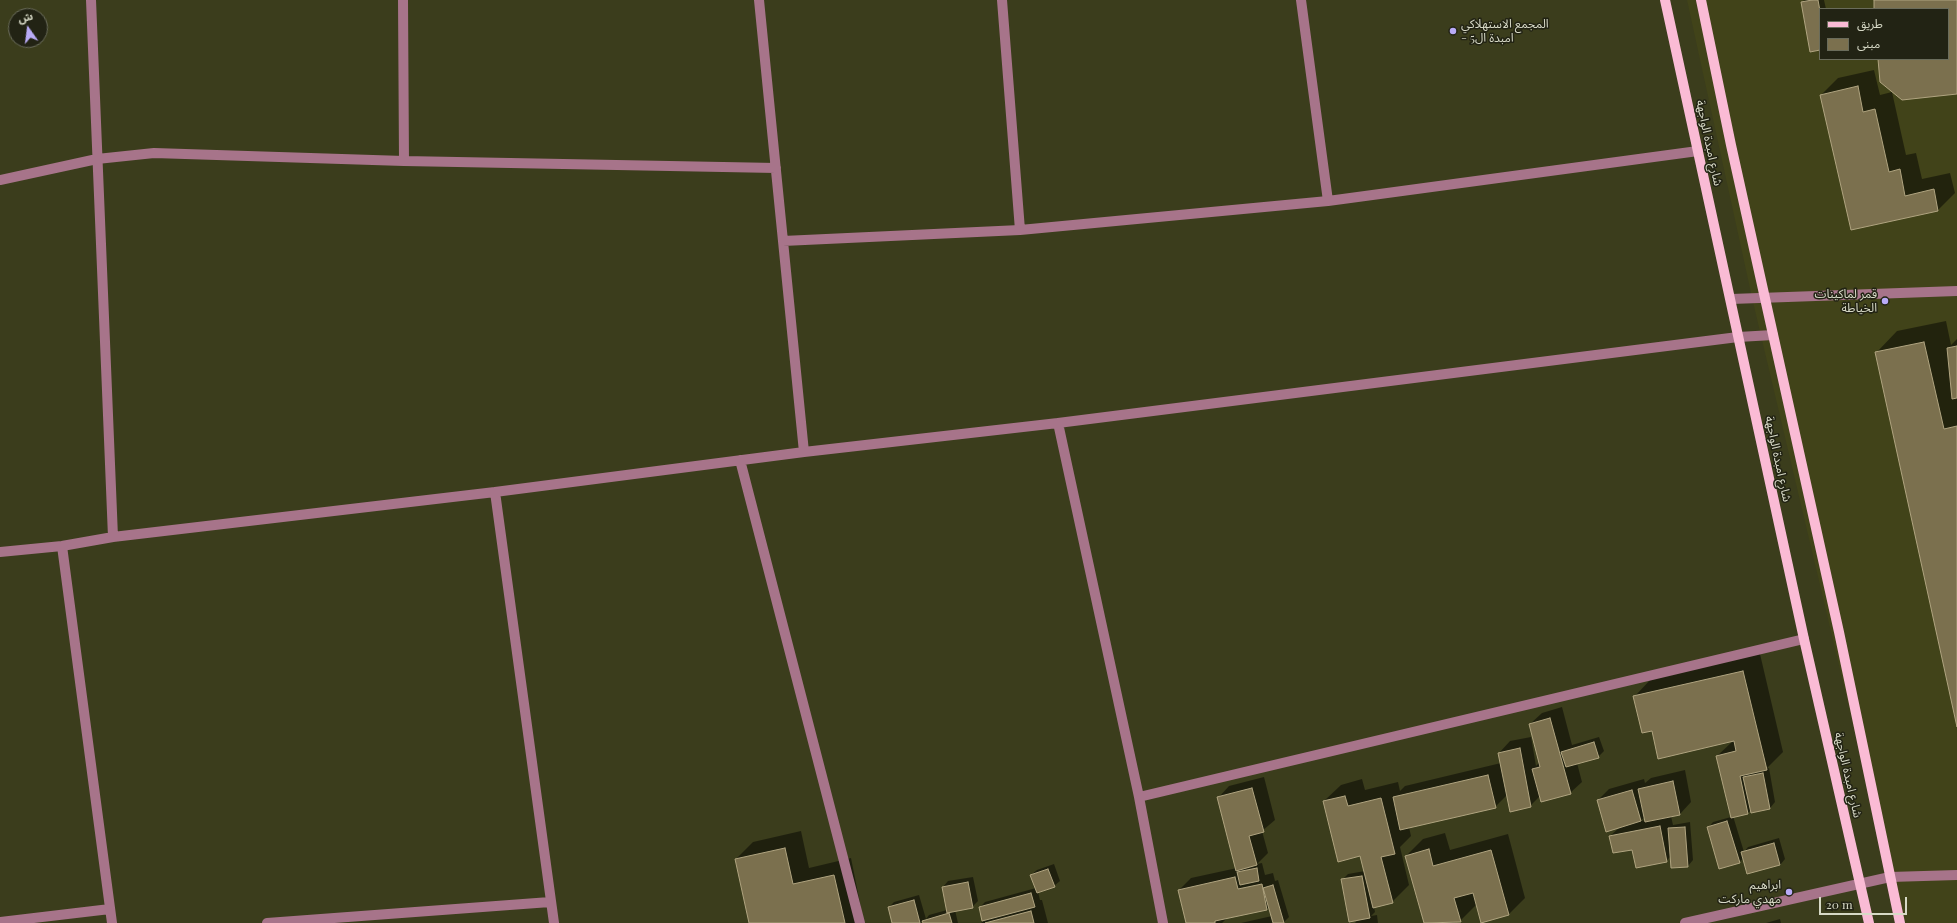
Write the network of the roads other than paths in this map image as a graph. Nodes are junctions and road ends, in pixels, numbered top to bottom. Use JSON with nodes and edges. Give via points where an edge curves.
{"nodes":[{"id":1,"x":90,"y":0,"type":"edge"},
{"id":2,"x":403,"y":0,"type":"edge"},
{"id":3,"x":758,"y":0,"type":"edge"},
{"id":4,"x":1002,"y":0,"type":"edge"},
{"id":5,"x":1300,"y":0,"type":"edge"},
{"id":6,"x":1665,"y":0,"type":"edge"},
{"id":7,"x":1701,"y":0,"type":"edge"},
{"id":8,"x":1698,"y":151,"type":"junction"},
{"id":9,"x":97,"y":158,"type":"junction"},
{"id":10,"x":404,"y":161,"type":"junction"},
{"id":11,"x":776,"y":168,"type":"junction"},
{"id":12,"x":0,"y":180,"type":"edge"},
{"id":13,"x":1328,"y":201,"type":"junction"},
{"id":14,"x":1020,"y":230,"type":"junction"},
{"id":15,"x":783,"y":241,"type":"junction"},
{"id":16,"x":1957,"y":290,"type":"edge"},
{"id":17,"x":1764,"y":296,"type":"junction"},
{"id":18,"x":1731,"y":299,"type":"junction"},
{"id":19,"x":1773,"y":335,"type":"junction"},
{"id":20,"x":1738,"y":337,"type":"junction"},
{"id":21,"x":1058,"y":423,"type":"junction"},
{"id":22,"x":804,"y":452,"type":"junction"},
{"id":23,"x":740,"y":460,"type":"junction"},
{"id":24,"x":495,"y":492,"type":"junction"},
{"id":25,"x":112,"y":537,"type":"junction"},
{"id":26,"x":62,"y":546,"type":"junction"},
{"id":27,"x":0,"y":552,"type":"edge"},
{"id":28,"x":1804,"y":639,"type":"junction"},
{"id":29,"x":1138,"y":797,"type":"junction"},
{"id":30,"x":1957,"y":875,"type":"edge"},
{"id":31,"x":1890,"y":877,"type":"junction"},
{"id":32,"x":1860,"y":882,"type":"junction"},
{"id":33,"x":550,"y":902,"type":"junction"},
{"id":34,"x":110,"y":909,"type":"junction"},
{"id":35,"x":0,"y":922,"type":"edge"},
{"id":36,"x":112,"y":923,"type":"edge"},
{"id":37,"x":267,"y":923,"type":"edge"},
{"id":38,"x":554,"y":923,"type":"edge"},
{"id":39,"x":860,"y":923,"type":"edge"},
{"id":40,"x":1163,"y":923,"type":"edge"},
{"id":41,"x":1685,"y":923,"type":"edge"},
{"id":42,"x":1869,"y":923,"type":"edge"},
{"id":43,"x":1900,"y":923,"type":"edge"}],
"edges":[{"from":1,"to":9,"type":"street"},
{"from":2,"to":10,"type":"street"},
{"from":3,"to":11,"type":"street"},
{"from":4,"to":14,"type":"street"},
{"from":5,"to":13,"type":"street"},
{"from":6,"to":8,"type":"main road","name":"شارع امبدة الواجهة"},
{"from":7,"to":17,"type":"main road","name":"شارع امبدة الواجهة"},
{"from":8,"to":13,"type":"street"},
{"from":8,"to":18,"type":"main road","name":"شارع امبدة الواجهة"},
{"from":9,"to":10,"type":"street","via":[[154,153]]},
{"from":9,"to":12,"type":"street"},
{"from":9,"to":25,"type":"street"},
{"from":10,"to":11,"type":"street"},
{"from":11,"to":15,"type":"street"},
{"from":13,"to":14,"type":"street"},
{"from":14,"to":15,"type":"street"},
{"from":15,"to":22,"type":"street"},
{"from":16,"to":17,"type":"street"},
{"from":17,"to":18,"type":"street"},
{"from":17,"to":19,"type":"main road","name":"شارع امبدة الواجهة"},
{"from":18,"to":20,"type":"main road","name":"شارع امبدة الواجهة"},
{"from":19,"to":20,"type":"street"},
{"from":19,"to":31,"type":"main road","name":"شارع امبدة الواجهة","via":[[1840,632]]},
{"from":20,"to":21,"type":"street"},
{"from":20,"to":28,"type":"main road","name":"شارع امبدة الواجهة"},
{"from":21,"to":22,"type":"street"},
{"from":21,"to":29,"type":"street"},
{"from":22,"to":23,"type":"street"},
{"from":23,"to":24,"type":"street"},
{"from":23,"to":39,"type":"street"},
{"from":24,"to":25,"type":"street"},
{"from":24,"to":33,"type":"street"},
{"from":25,"to":26,"type":"street"},
{"from":26,"to":27,"type":"street"},
{"from":26,"to":34,"type":"street"},
{"from":28,"to":29,"type":"street"},
{"from":28,"to":32,"type":"main road","name":"شارع امبدة الواجهة"},
{"from":29,"to":40,"type":"street"},
{"from":30,"to":31,"type":"street"},
{"from":31,"to":32,"type":"street"},
{"from":31,"to":43,"type":"main road","name":"شارع امبدة الواجهة"},
{"from":32,"to":41,"type":"street"},
{"from":32,"to":42,"type":"main road","name":"شارع امبدة الواجهة"},
{"from":33,"to":37,"type":"street"},
{"from":33,"to":38,"type":"street"},
{"from":34,"to":35,"type":"street"},
{"from":34,"to":36,"type":"street"}]}
